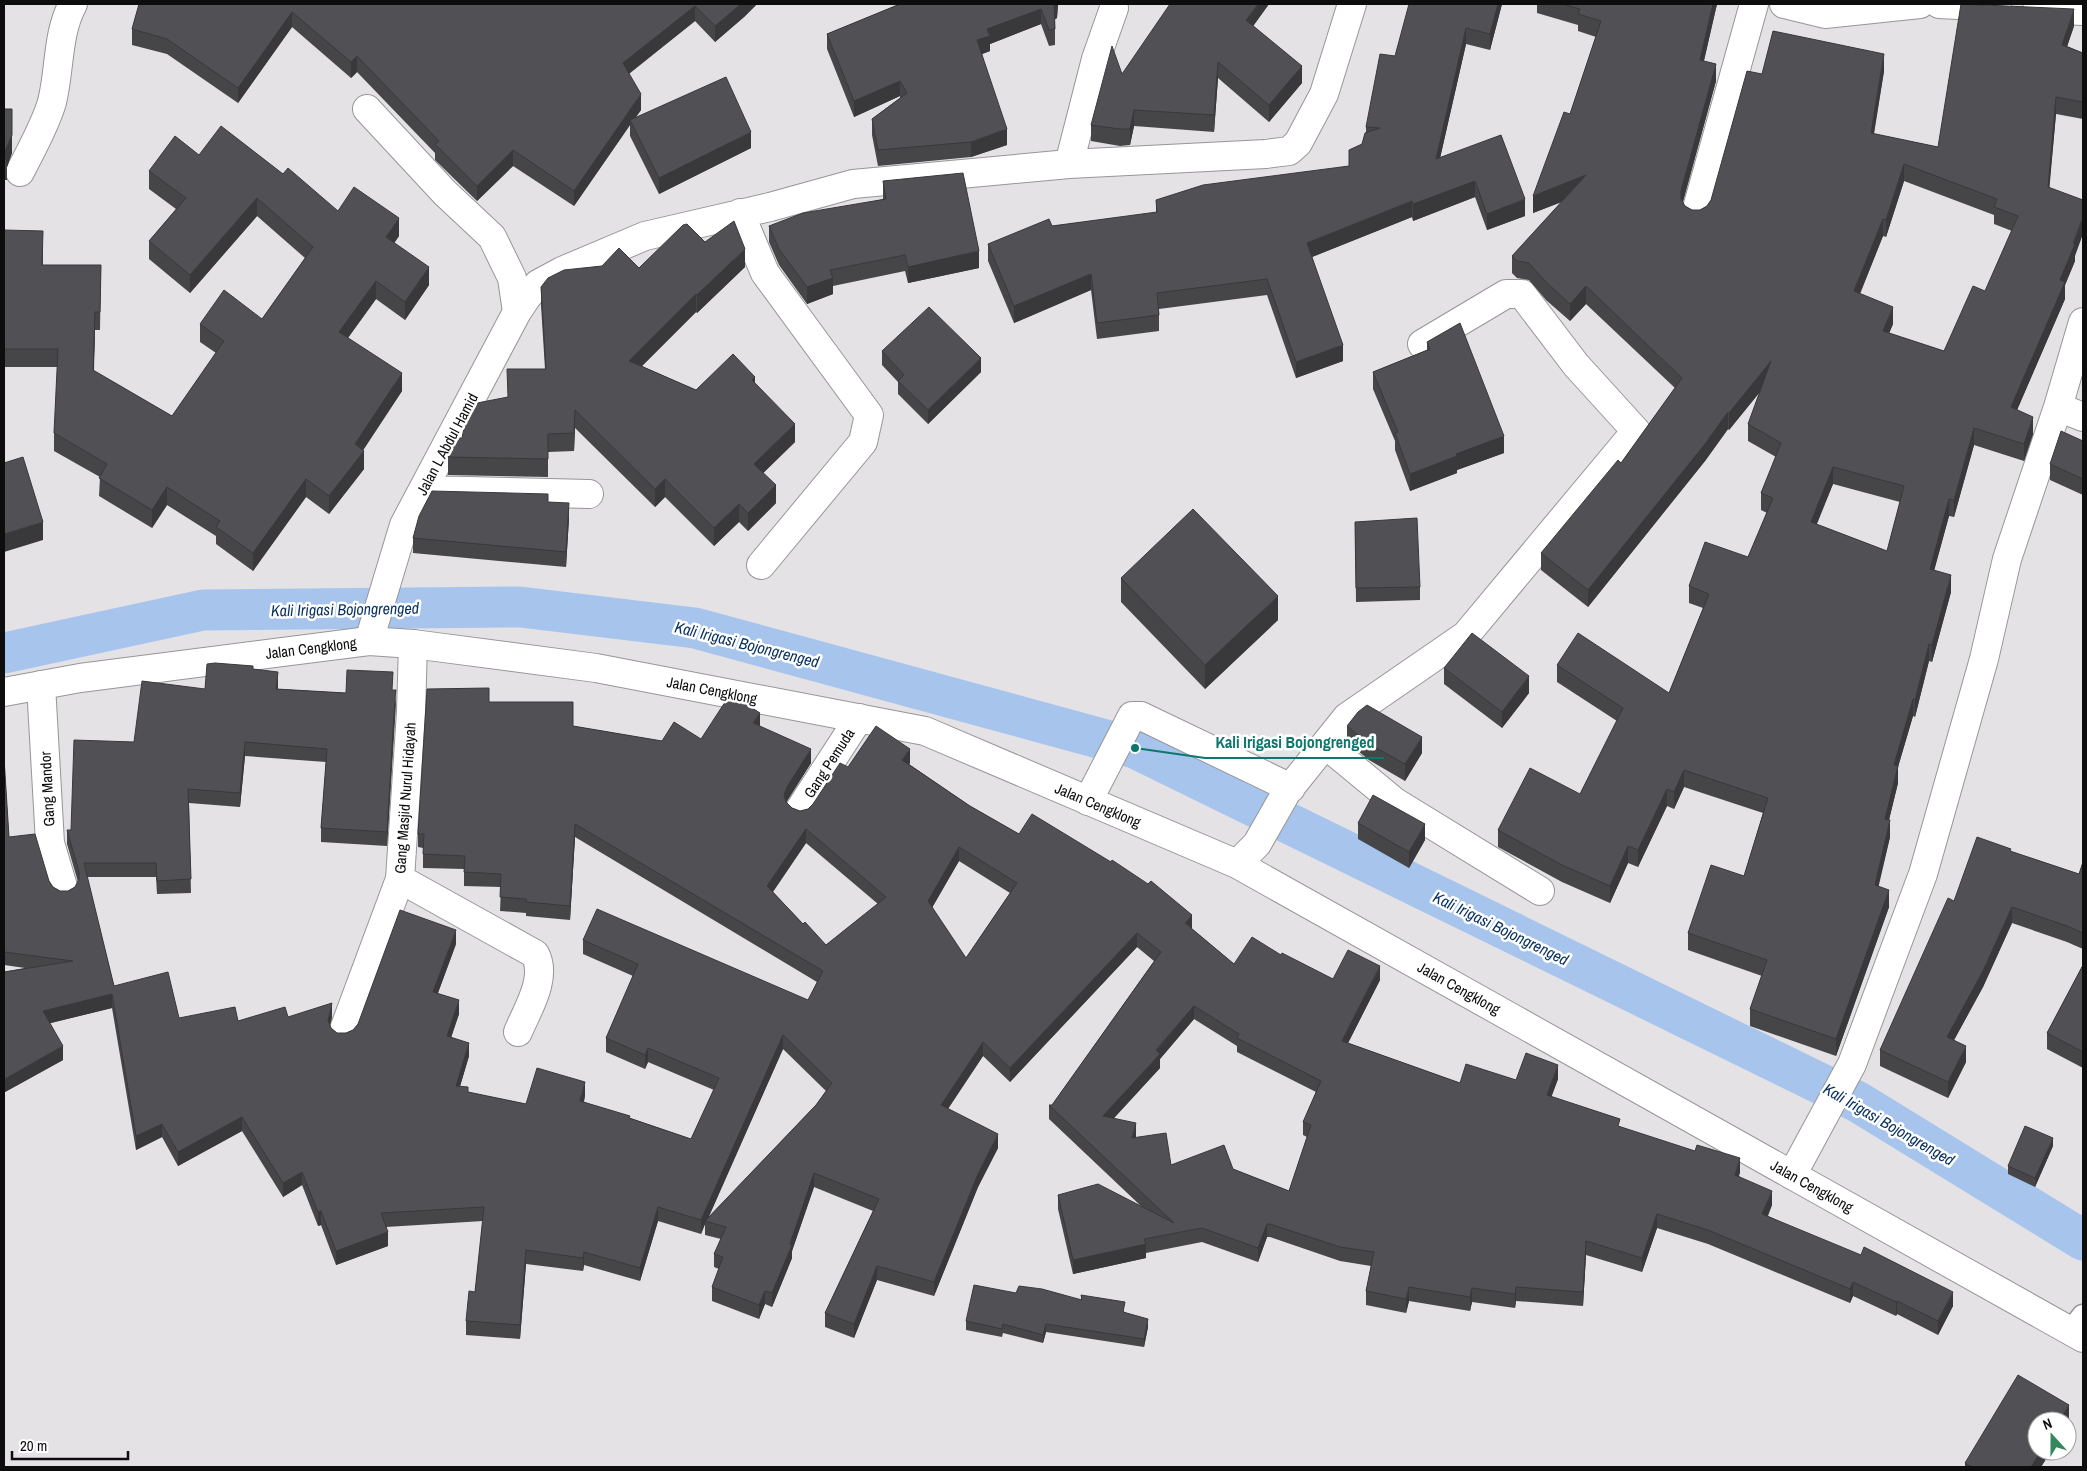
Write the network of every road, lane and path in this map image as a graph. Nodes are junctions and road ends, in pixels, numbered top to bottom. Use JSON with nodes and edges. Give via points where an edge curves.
{"nodes":[{"id":1,"x":73,"y":4,"type":"edge"},
{"id":2,"x":1352,"y":4,"type":"edge"},
{"id":3,"x":1754,"y":4,"type":"edge"},
{"id":4,"x":1784,"y":4,"type":"edge"},
{"id":5,"x":1920,"y":4,"type":"edge"},
{"id":6,"x":1938,"y":4,"type":"edge"},
{"id":7,"x":1114,"y":8,"type":"dead end"},
{"id":8,"x":2083,"y":11,"type":"edge"},
{"id":9,"x":367,"y":109,"type":"dead end"},
{"id":10,"x":1069,"y":164,"type":"junction"},
{"id":11,"x":20,"y":172,"type":"dead end"},
{"id":12,"x":1696,"y":212,"type":"edge"},
{"id":13,"x":740,"y":213,"type":"junction"},
{"id":14,"x":517,"y":312,"type":"junction"},
{"id":15,"x":2083,"y":322,"type":"edge"},
{"id":16,"x":1422,"y":344,"type":"dead end"},
{"id":17,"x":2058,"y":407,"type":"junction"},
{"id":18,"x":2083,"y":417,"type":"edge"},
{"id":19,"x":423,"y":490,"type":"junction"},
{"id":20,"x":589,"y":494,"type":"dead end"},
{"id":21,"x":760,"y":565,"type":"dead end"},
{"id":22,"x":374,"y":629,"type":"junction"},
{"id":23,"x":413,"y":644,"type":"junction"},
{"id":24,"x":41,"y":685,"type":"junction"},
{"id":25,"x":4,"y":692,"type":"edge"},
{"id":26,"x":859,"y":718,"type":"junction"},
{"id":27,"x":1326,"y":745,"type":"junction"},
{"id":28,"x":1288,"y":791,"type":"junction"},
{"id":29,"x":1088,"y":800,"type":"junction"},
{"id":30,"x":800,"y":809,"type":"edge"},
{"id":31,"x":1237,"y":864,"type":"junction"},
{"id":32,"x":400,"y":878,"type":"junction"},
{"id":33,"x":64,"y":890,"type":"edge"},
{"id":34,"x":1540,"y":891,"type":"dead end"},
{"id":35,"x":343,"y":1032,"type":"edge"},
{"id":36,"x":518,"y":1032,"type":"dead end"},
{"id":37,"x":1797,"y":1167,"type":"junction"},
{"id":38,"x":2079,"y":1328,"type":"edge"}],
"edges":[{"from":1,"to":11,"type":"street","via":[[63,37],[52,103]]},
{"from":2,"to":10,"type":"street","name":"Jalan L Abdul Hamid","via":[[1324,94],[1293,148],[1266,154]]},
{"from":3,"to":12,"type":"street"},
{"from":4,"to":5,"type":"street","via":[[1825,14]]},
{"from":6,"to":8,"type":"street"},
{"from":7,"to":10,"type":"street","via":[[1096,59]]},
{"from":9,"to":14,"type":"street","via":[[444,193],[492,236],[512,278]]},
{"from":10,"to":13,"type":"street","name":"Jalan L Abdul Hamid","via":[[853,184]]},
{"from":13,"to":14,"type":"street","name":"Jalan L Abdul Hamid","via":[[645,236],[562,270],[538,284]]},
{"from":13,"to":21,"type":"street","via":[[765,273],[869,415],[863,442]]},
{"from":14,"to":19,"type":"street","name":"Jalan L Abdul Hamid"},
{"from":15,"to":17,"type":"street"},
{"from":16,"to":27,"type":"street","via":[[1506,294],[1522,294],[1576,365],[1636,431],[1466,635],[1347,718]]},
{"from":17,"to":18,"type":"street"},
{"from":17,"to":37,"type":"street","via":[[2007,559],[1984,659],[1924,874],[1852,1064]]},
{"from":19,"to":20,"type":"street"},
{"from":19,"to":22,"type":"street","name":"Jalan L Abdul Hamid","via":[[404,525]]},
{"from":22,"to":23,"type":"street","name":"Jalan Cengklong"},
{"from":22,"to":24,"type":"street","name":"Jalan Cengklong"},
{"from":23,"to":26,"type":"street","name":"Jalan Cengklong","via":[[596,668]]},
{"from":23,"to":32,"type":"street","name":"Gang Masjid Nurul Hidayah"},
{"from":24,"to":25,"type":"street","name":"Jalan Cengklong"},
{"from":24,"to":33,"type":"street","name":"Gang Mandor","via":[[50,843]]},
{"from":26,"to":29,"type":"street","name":"Jalan Cengklong","via":[[925,731]]},
{"from":26,"to":30,"type":"street","name":"Gang Pemuda"},
{"from":27,"to":28,"type":"street"},
{"from":27,"to":34,"type":"street","via":[[1396,802]]},
{"from":28,"to":29,"type":"street","via":[[1141,716],[1132,716]]},
{"from":28,"to":31,"type":"street","via":[[1257,844]]},
{"from":29,"to":31,"type":"street","name":"Jalan Cengklong"},
{"from":31,"to":37,"type":"street","name":"Jalan Cengklong"},
{"from":32,"to":35,"type":"street","name":"Gang Masjid Nurul Hidayah"},
{"from":32,"to":36,"type":"street","via":[[536,954],[540,962],[540,978]]},
{"from":37,"to":38,"type":"street","name":"Jalan Cengklong"}]}
